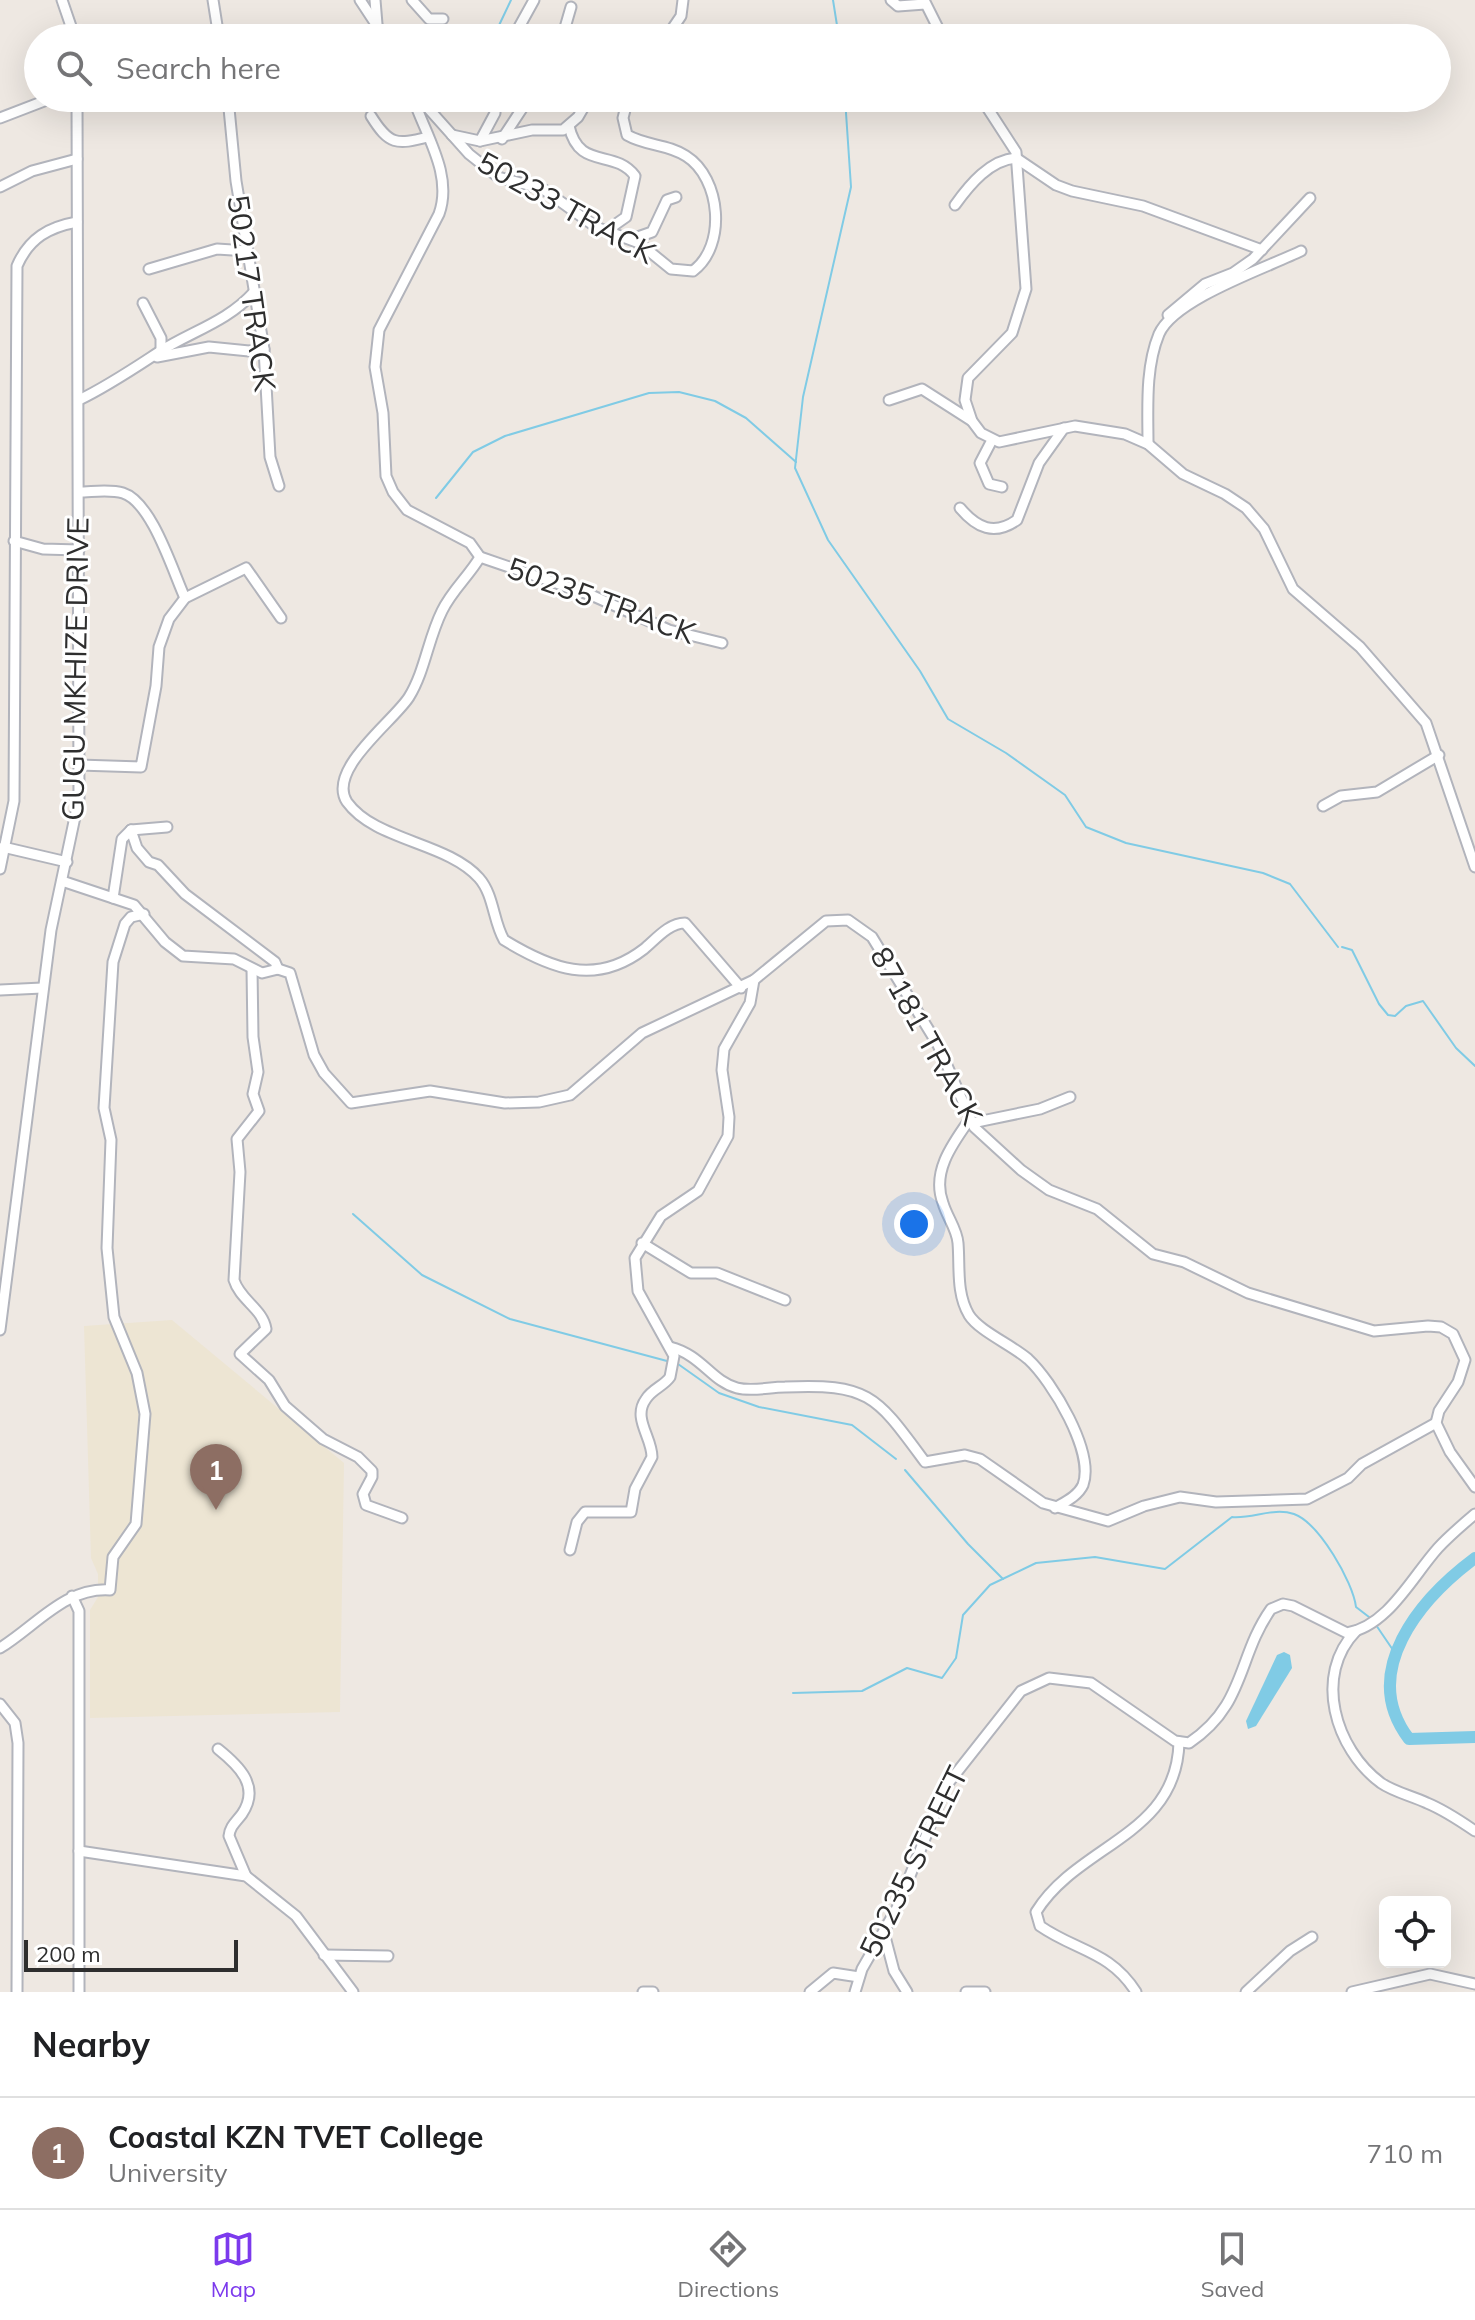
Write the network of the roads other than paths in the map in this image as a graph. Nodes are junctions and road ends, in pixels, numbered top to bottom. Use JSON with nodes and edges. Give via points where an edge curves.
{"nodes":[{"id":1,"x":62,"y":0,"type":"edge"},
{"id":2,"x":213,"y":0,"type":"edge"},
{"id":3,"x":360,"y":0,"type":"edge"},
{"id":4,"x":375,"y":0,"type":"edge"},
{"id":5,"x":412,"y":0,"type":"edge"},
{"id":6,"x":534,"y":0,"type":"edge"},
{"id":7,"x":683,"y":0,"type":"edge"},
{"id":8,"x":891,"y":0,"type":"edge"},
{"id":9,"x":924,"y":2,"type":"edge"},
{"id":10,"x":571,"y":7,"type":"dead end"},
{"id":11,"x":443,"y":19,"type":"dead end"},
{"id":12,"x":70,"y":24,"type":"edge"},
{"id":13,"x":217,"y":24,"type":"edge"},
{"id":14,"x":376,"y":24,"type":"edge"},
{"id":15,"x":377,"y":24,"type":"edge"},
{"id":16,"x":521,"y":24,"type":"edge"},
{"id":17,"x":566,"y":24,"type":"edge"},
{"id":18,"x":676,"y":24,"type":"edge"},
{"id":19,"x":936,"y":24,"type":"edge"},
{"id":20,"x":24,"y":109,"type":"edge"},
{"id":21,"x":77,"y":112,"type":"edge"},
{"id":22,"x":229,"y":112,"type":"edge"},
{"id":23,"x":420,"y":112,"type":"edge"},
{"id":24,"x":430,"y":112,"type":"edge"},
{"id":25,"x":495,"y":112,"type":"edge"},
{"id":26,"x":520,"y":112,"type":"edge"},
{"id":27,"x":579,"y":112,"type":"edge"},
{"id":28,"x":624,"y":112,"type":"edge"},
{"id":29,"x":991,"y":112,"type":"edge"},
{"id":30,"x":371,"y":116,"type":"dead end"},
{"id":31,"x":0,"y":118,"type":"edge"},
{"id":32,"x":569,"y":126,"type":"junction"},
{"id":33,"x":452,"y":135,"type":"junction"},
{"id":34,"x":428,"y":137,"type":"junction"},
{"id":35,"x":502,"y":139,"type":"junction"},
{"id":36,"x":480,"y":141,"type":"junction"},
{"id":37,"x":1016,"y":158,"type":"junction"},
{"id":38,"x":77,"y":159,"type":"junction"},
{"id":39,"x":0,"y":187,"type":"edge"},
{"id":40,"x":676,"y":197,"type":"dead end"},
{"id":41,"x":1310,"y":198,"type":"dead end"},
{"id":42,"x":955,"y":205,"type":"dead end"},
{"id":43,"x":77,"y":222,"type":"junction"},
{"id":44,"x":606,"y":231,"type":"junction"},
{"id":45,"x":632,"y":239,"type":"junction"},
{"id":46,"x":1262,"y":250,"type":"junction"},
{"id":47,"x":248,"y":251,"type":"junction"},
{"id":48,"x":1301,"y":251,"type":"dead end"},
{"id":49,"x":149,"y":269,"type":"dead end"},
{"id":50,"x":254,"y":292,"type":"junction"},
{"id":51,"x":143,"y":303,"type":"dead end"},
{"id":52,"x":1160,"y":332,"type":"junction"},
{"id":53,"x":264,"y":349,"type":"junction"},
{"id":54,"x":161,"y":350,"type":"junction"},
{"id":55,"x":151,"y":358,"type":"junction"},
{"id":56,"x":79,"y":400,"type":"junction"},
{"id":57,"x":889,"y":400,"type":"dead end"},
{"id":58,"x":972,"y":421,"type":"junction"},
{"id":59,"x":1064,"y":428,"type":"junction"},
{"id":60,"x":992,"y":440,"type":"junction"},
{"id":61,"x":1148,"y":444,"type":"junction"},
{"id":62,"x":279,"y":486,"type":"dead end"},
{"id":63,"x":1002,"y":487,"type":"dead end"},
{"id":64,"x":79,"y":492,"type":"junction"},
{"id":65,"x":960,"y":508,"type":"dead end"},
{"id":66,"x":14,"y":541,"type":"junction"},
{"id":67,"x":79,"y":550,"type":"junction"},
{"id":68,"x":480,"y":557,"type":"junction"},
{"id":69,"x":185,"y":598,"type":"junction"},
{"id":70,"x":281,"y":618,"type":"dead end"},
{"id":71,"x":722,"y":643,"type":"dead end"},
{"id":72,"x":1439,"y":755,"type":"junction"},
{"id":73,"x":79,"y":765,"type":"junction"},
{"id":74,"x":1323,"y":806,"type":"dead end"},
{"id":75,"x":167,"y":827,"type":"dead end"},
{"id":76,"x":131,"y":830,"type":"junction"},
{"id":77,"x":3,"y":846,"type":"edge"},
{"id":78,"x":67,"y":862,"type":"junction"},
{"id":79,"x":1475,"y":867,"type":"edge"},
{"id":80,"x":0,"y":869,"type":"edge"},
{"id":81,"x":62,"y":881,"type":"junction"},
{"id":82,"x":113,"y":898,"type":"junction"},
{"id":83,"x":144,"y":914,"type":"junction"},
{"id":84,"x":252,"y":969,"type":"junction"},
{"id":85,"x":278,"y":969,"type":"junction"},
{"id":86,"x":754,"y":980,"type":"junction"},
{"id":87,"x":42,"y":988,"type":"junction"},
{"id":88,"x":741,"y":988,"type":"junction"},
{"id":89,"x":0,"y":990,"type":"edge"},
{"id":90,"x":1070,"y":1097,"type":"dead end"},
{"id":91,"x":971,"y":1121,"type":"junction"},
{"id":92,"x":642,"y":1243,"type":"junction"},
{"id":93,"x":4,"y":1271,"type":"edge"},
{"id":94,"x":785,"y":1300,"type":"dead end"},
{"id":95,"x":0,"y":1330,"type":"edge"},
{"id":96,"x":670,"y":1347,"type":"junction"},
{"id":97,"x":1436,"y":1423,"type":"junction"},
{"id":98,"x":1475,"y":1487,"type":"edge"},
{"id":99,"x":1055,"y":1508,"type":"junction"},
{"id":100,"x":1475,"y":1514,"type":"edge"},
{"id":101,"x":402,"y":1518,"type":"dead end"},
{"id":102,"x":570,"y":1550,"type":"dead end"},
{"id":103,"x":72,"y":1596,"type":"junction"},
{"id":104,"x":1356,"y":1631,"type":"junction"},
{"id":105,"x":0,"y":1648,"type":"edge"},
{"id":106,"x":0,"y":1704,"type":"edge"},
{"id":107,"x":1179,"y":1742,"type":"junction"},
{"id":108,"x":218,"y":1749,"type":"dead end"},
{"id":109,"x":1475,"y":1831,"type":"edge"},
{"id":110,"x":79,"y":1851,"type":"junction"},
{"id":111,"x":246,"y":1876,"type":"junction"},
{"id":112,"x":884,"y":1933,"type":"junction"},
{"id":113,"x":1312,"y":1937,"type":"dead end"},
{"id":114,"x":324,"y":1955,"type":"junction"},
{"id":115,"x":388,"y":1956,"type":"dead end"},
{"id":116,"x":859,"y":1977,"type":"junction"},
{"id":117,"x":1475,"y":1984,"type":"edge"},
{"id":118,"x":17,"y":1992,"type":"edge"},
{"id":119,"x":79,"y":1992,"type":"edge"},
{"id":120,"x":353,"y":1992,"type":"edge"},
{"id":121,"x":643,"y":1992,"type":"edge"},
{"id":122,"x":653,"y":1992,"type":"edge"},
{"id":123,"x":810,"y":1992,"type":"edge"},
{"id":124,"x":855,"y":1992,"type":"edge"},
{"id":125,"x":907,"y":1992,"type":"edge"},
{"id":126,"x":966,"y":1992,"type":"edge"},
{"id":127,"x":985,"y":1992,"type":"edge"},
{"id":128,"x":1136,"y":1992,"type":"edge"},
{"id":129,"x":1246,"y":1992,"type":"edge"},
{"id":130,"x":1352,"y":1992,"type":"edge"}],
"edges":[{"from":1,"to":12,"type":"street"},
{"from":2,"to":13,"type":"street"},
{"from":3,"to":14,"type":"street"},
{"from":4,"to":15,"type":"street"},
{"from":5,"to":11,"type":"street","via":[[429,19]]},
{"from":6,"to":16,"type":"street"},
{"from":7,"to":18,"type":"street"},
{"from":8,"to":9,"type":"street","via":[[898,6]]},
{"from":9,"to":19,"type":"street"},
{"from":10,"to":17,"type":"street"},
{"from":20,"to":31,"type":"street"},
{"from":21,"to":38,"type":"street","name":"GUGU MKHIZE DRIVE"},
{"from":22,"to":47,"type":"street","name":"50217 TRACK"},
{"from":23,"to":34,"type":"street"},
{"from":24,"to":33,"type":"street","name":"50233 TRACK"},
{"from":25,"to":36,"type":"street"},
{"from":26,"to":35,"type":"street"},
{"from":27,"to":32,"type":"street"},
{"from":28,"to":45,"type":"street","name":"50233 TRACK","via":[[625,133],[694,161],[705,176],[715,215],[711,248],[693,271],[671,269]]},
{"from":29,"to":37,"type":"street","via":[[1011,140]]},
{"from":30,"to":34,"type":"street","via":[[382,134],[395,142]]},
{"from":32,"to":35,"type":"street"},
{"from":32,"to":44,"type":"street","via":[[581,151],[618,163],[635,176],[626,217]]},
{"from":33,"to":36,"type":"street"},
{"from":33,"to":44,"type":"street","name":"50233 TRACK","via":[[498,177],[543,189]]},
{"from":34,"to":68,"type":"street","via":[[443,178],[442,205],[384,316],[375,350],[386,476],[407,510],[470,543]]},
{"from":35,"to":36,"type":"street"},
{"from":37,"to":42,"type":"street","via":[[991,167]]},
{"from":37,"to":46,"type":"street","via":[[1072,191],[1143,206]]},
{"from":37,"to":58,"type":"street","via":[[1026,289],[1012,333],[968,378],[965,400]]},
{"from":38,"to":39,"type":"street","via":[[32,171]]},
{"from":38,"to":43,"type":"street","name":"GUGU MKHIZE DRIVE"},
{"from":40,"to":45,"type":"street","via":[[667,200],[652,232]]},
{"from":41,"to":46,"type":"street"},
{"from":43,"to":56,"type":"street","name":"GUGU MKHIZE DRIVE"},
{"from":43,"to":66,"type":"street","via":[[40,235],[17,266]]},
{"from":44,"to":45,"type":"street","name":"50233 TRACK"},
{"from":46,"to":52,"type":"street","via":[[1243,267],[1190,294],[1164,320]]},
{"from":47,"to":49,"type":"street","via":[[217,249]]},
{"from":47,"to":50,"type":"street","name":"50217 TRACK"},
{"from":48,"to":52,"type":"street","via":[[1200,297]]},
{"from":50,"to":53,"type":"street","name":"50217 TRACK"},
{"from":50,"to":54,"type":"street","via":[[225,318]]},
{"from":51,"to":54,"type":"street","via":[[161,338]]},
{"from":52,"to":61,"type":"street","via":[[1149,380]]},
{"from":53,"to":55,"type":"street","via":[[209,347]]},
{"from":53,"to":62,"type":"street","name":"50217 TRACK","via":[[269,444]]},
{"from":54,"to":55,"type":"street"},
{"from":55,"to":56,"type":"street"},
{"from":56,"to":64,"type":"street","name":"GUGU MKHIZE DRIVE"},
{"from":57,"to":58,"type":"street","via":[[922,389]]},
{"from":58,"to":60,"type":"street"},
{"from":59,"to":60,"type":"street"},
{"from":59,"to":61,"type":"street","via":[[1111,430]]},
{"from":59,"to":65,"type":"street","via":[[1034,474],[1017,520],[997,530],[986,529]]},
{"from":60,"to":63,"type":"street","via":[[980,463],[989,484]]},
{"from":61,"to":72,"type":"street","via":[[1183,474],[1236,500],[1256,519],[1293,589],[1386,675],[1426,723]]},
{"from":64,"to":67,"type":"street","name":"GUGU MKHIZE DRIVE"},
{"from":64,"to":69,"type":"street","via":[[120,492],[138,504]]},
{"from":66,"to":67,"type":"street"},
{"from":66,"to":77,"type":"street","via":[[14,801]]},
{"from":67,"to":73,"type":"street","name":"GUGU MKHIZE DRIVE"},
{"from":68,"to":71,"type":"street","name":"50235 TRACK","via":[[591,595],[669,630]]},
{"from":68,"to":88,"type":"street","via":[[442,610],[409,697],[352,763],[343,791],[347,801],[388,831],[469,869],[484,884],[504,940],[542,962],[570,971],[616,963],[685,923]]},
{"from":69,"to":70,"type":"street","via":[[242,568],[252,572]]},
{"from":69,"to":73,"type":"street","via":[[169,619],[159,647],[141,767]]},
{"from":72,"to":74,"type":"street","via":[[1377,792],[1341,796]]},
{"from":72,"to":79,"type":"street"},
{"from":73,"to":78,"type":"street","name":"GUGU MKHIZE DRIVE","via":[[78,809]]},
{"from":75,"to":76,"type":"street"},
{"from":76,"to":82,"type":"street","via":[[122,839]]},
{"from":76,"to":85,"type":"street","via":[[149,862]]},
{"from":77,"to":78,"type":"street"},
{"from":77,"to":80,"type":"street"},
{"from":78,"to":81,"type":"street","name":"GUGU MKHIZE DRIVE"},
{"from":81,"to":82,"type":"street"},
{"from":81,"to":87,"type":"street","name":"GUGU MKHIZE DRIVE"},
{"from":82,"to":83,"type":"street"},
{"from":83,"to":84,"type":"street","via":[[183,956],[234,959]]},
{"from":83,"to":103,"type":"street","via":[[127,920],[113,962],[104,1108],[111,1140],[107,1248],[114,1317],[137,1373],[145,1414],[136,1524],[113,1557],[110,1590]]},
{"from":84,"to":85,"type":"street"},
{"from":84,"to":101,"type":"street","via":[[258,1072],[253,1094],[259,1111],[237,1139],[234,1280],[266,1329],[240,1354],[269,1380],[285,1406],[323,1439],[368,1466],[372,1477],[363,1494],[366,1505]]},
{"from":85,"to":88,"type":"street","name":"87181 TRACK","via":[[294,978],[317,1062],[351,1103],[430,1091],[505,1103],[570,1095],[642,1033]]},
{"from":86,"to":88,"type":"street","name":"87181 TRACK"},
{"from":86,"to":91,"type":"street","name":"87181 TRACK","via":[[826,921],[857,923],[872,937],[938,1045]]},
{"from":86,"to":92,"type":"street","via":[[750,1003],[724,1049],[728,1136],[698,1191],[661,1216]]},
{"from":87,"to":89,"type":"street"},
{"from":87,"to":93,"type":"street","name":"GUGU MKHIZE DRIVE"},
{"from":90,"to":91,"type":"street","via":[[1040,1109]]},
{"from":91,"to":97,"type":"street","name":"87181 TRACK","via":[[1021,1170],[1049,1190],[1097,1209],[1153,1254],[1184,1262],[1248,1293],[1374,1331],[1428,1326],[1453,1334],[1465,1360]]},
{"from":91,"to":99,"type":"street","via":[[945,1159],[940,1191],[957,1236],[964,1302],[978,1325],[1035,1366],[1073,1426],[1082,1455],[1083,1485]]},
{"from":92,"to":94,"type":"street","via":[[691,1273],[717,1273]]},
{"from":92,"to":96,"type":"street","via":[[634,1264],[638,1291]]},
{"from":93,"to":95,"type":"street","name":"GUGU MKHIZE DRIVE"},
{"from":96,"to":99,"type":"street","via":[[698,1358],[735,1388],[832,1386],[870,1397],[925,1462],[965,1455],[980,1459]]},
{"from":96,"to":102,"type":"street","via":[[670,1377],[642,1406],[652,1457],[635,1489],[634,1509],[625,1514],[582,1514]]},
{"from":97,"to":98,"type":"street"},
{"from":97,"to":99,"type":"street","via":[[1307,1499],[1216,1502],[1180,1497],[1108,1521]]},
{"from":100,"to":104,"type":"street","via":[[1447,1538],[1378,1619]]},
{"from":103,"to":105,"type":"street"},
{"from":103,"to":110,"type":"street","via":[[79,1611]]},
{"from":104,"to":107,"type":"street","via":[[1338,1629],[1293,1606],[1271,1609],[1232,1699],[1197,1738]]},
{"from":104,"to":109,"type":"street","via":[[1335,1664],[1334,1712],[1345,1740],[1385,1785]]},
{"from":106,"to":118,"type":"street","via":[[18,1733]]},
{"from":107,"to":112,"type":"street","name":"50235 STREET","via":[[1091,1683],[1049,1678],[1021,1691],[946,1786]]},
{"from":107,"to":128,"type":"street","via":[[1174,1780],[1157,1807],[1077,1869],[1036,1912],[1040,1926],[1097,1953]]},
{"from":108,"to":111,"type":"street","via":[[248,1778],[246,1804],[229,1836]]},
{"from":110,"to":111,"type":"street"},
{"from":110,"to":119,"type":"street"},
{"from":111,"to":114,"type":"street","via":[[296,1916]]},
{"from":112,"to":116,"type":"street","name":"50235 STREET"},
{"from":112,"to":125,"type":"street","via":[[894,1971]]},
{"from":113,"to":129,"type":"street"},
{"from":114,"to":115,"type":"street"},
{"from":114,"to":120,"type":"street"},
{"from":116,"to":123,"type":"street","via":[[833,1973]]},
{"from":116,"to":124,"type":"street","name":"50235 STREET"},
{"from":117,"to":130,"type":"street","via":[[1430,1974]]},
{"from":121,"to":122,"type":"street"},
{"from":126,"to":127,"type":"street"}]}
